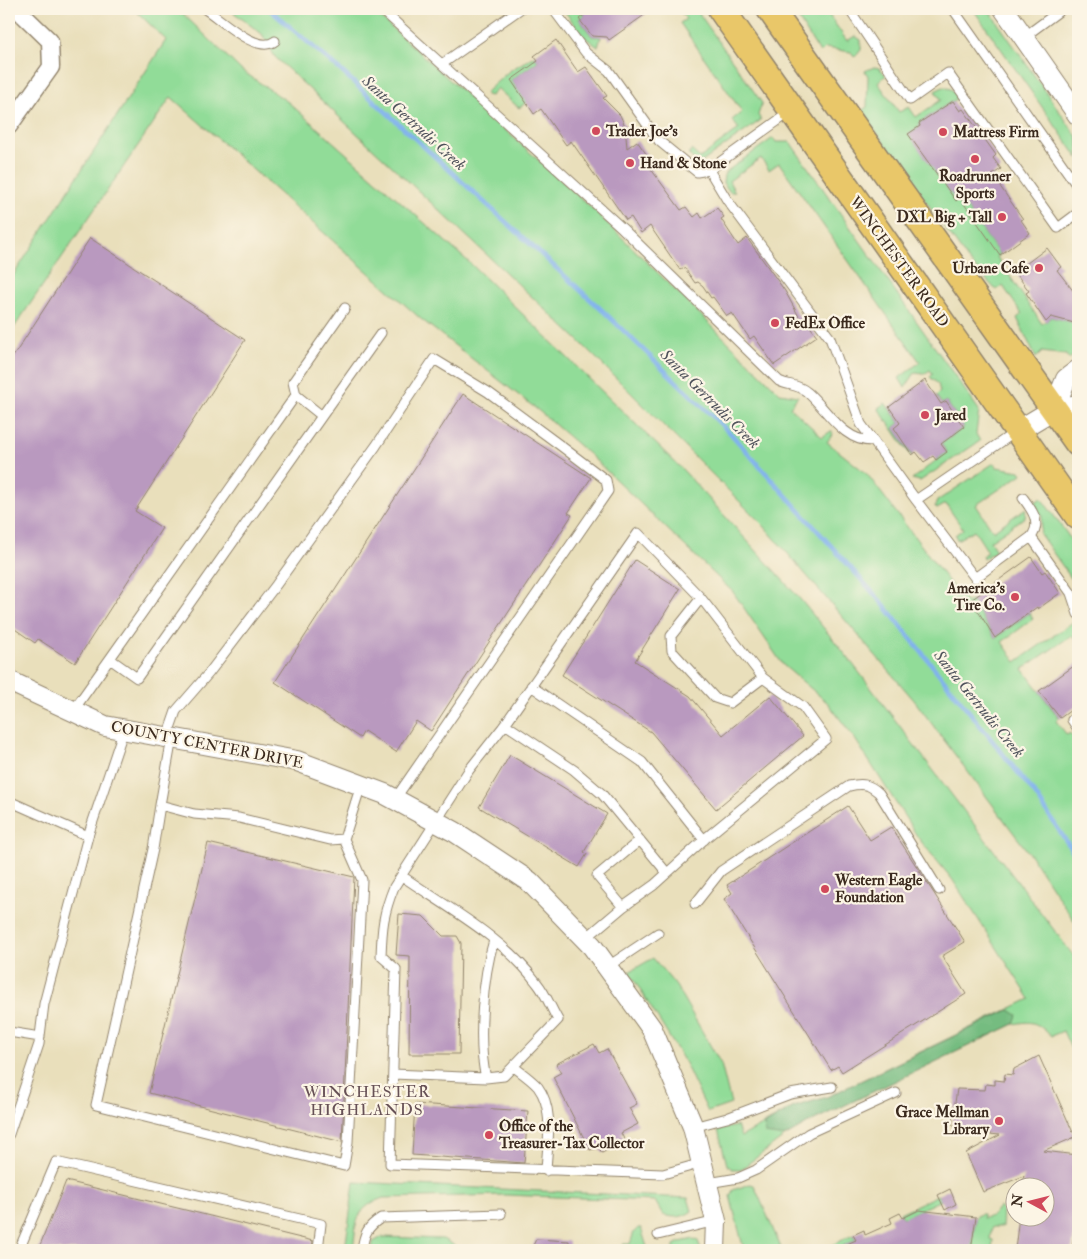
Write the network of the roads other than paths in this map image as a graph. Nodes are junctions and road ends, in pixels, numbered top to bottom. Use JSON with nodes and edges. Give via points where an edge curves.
{"nodes":[{"id":1,"x":16,"y":9,"type":"edge"},
{"id":2,"x":205,"y":9,"type":"edge"},
{"id":3,"x":381,"y":9,"type":"edge"},
{"id":4,"x":520,"y":9,"type":"edge"},
{"id":5,"x":553,"y":9,"type":"edge"},
{"id":6,"x":721,"y":9,"type":"edge"},
{"id":7,"x":770,"y":9,"type":"edge"},
{"id":8,"x":850,"y":9,"type":"edge"},
{"id":9,"x":953,"y":9,"type":"edge"},
{"id":10,"x":1004,"y":9,"type":"edge"},
{"id":11,"x":1062,"y":9,"type":"edge"},
{"id":12,"x":1024,"y":37,"type":"junction"},
{"id":13,"x":275,"y":42,"type":"dead end"},
{"id":14,"x":442,"y":64,"type":"junction"},
{"id":15,"x":791,"y":112,"type":"junction"},
{"id":16,"x":1078,"y":115,"type":"edge"},
{"id":17,"x":9,"y":126,"type":"edge"},
{"id":18,"x":709,"y":170,"type":"junction"},
{"id":19,"x":1078,"y":187,"type":"edge"},
{"id":20,"x":1078,"y":213,"type":"edge"},
{"id":21,"x":345,"y":308,"type":"dead end"},
{"id":22,"x":381,"y":333,"type":"dead end"},
{"id":23,"x":1078,"y":370,"type":"edge"},
{"id":24,"x":296,"y":395,"type":"junction"},
{"id":25,"x":1066,"y":407,"type":"edge"},
{"id":26,"x":322,"y":416,"type":"junction"},
{"id":27,"x":1019,"y":430,"type":"junction"},
{"id":28,"x":873,"y":441,"type":"junction"},
{"id":29,"x":1078,"y":443,"type":"edge"},
{"id":30,"x":1023,"y":498,"type":"dead end"},
{"id":31,"x":916,"y":500,"type":"junction"},
{"id":32,"x":1078,"y":516,"type":"edge"},
{"id":33,"x":1031,"y":537,"type":"junction"},
{"id":34,"x":701,"y":598,"type":"junction"},
{"id":35,"x":1078,"y":614,"type":"edge"},
{"id":36,"x":110,"y":659,"type":"junction"},
{"id":37,"x":763,"y":678,"type":"junction"},
{"id":38,"x":9,"y":681,"type":"edge"},
{"id":39,"x":532,"y":686,"type":"junction"},
{"id":40,"x":72,"y":711,"type":"junction"},
{"id":41,"x":1078,"y":714,"type":"edge"},
{"id":42,"x":505,"y":724,"type":"junction"},
{"id":43,"x":124,"y":729,"type":"junction"},
{"id":44,"x":1078,"y":729,"type":"edge"},
{"id":45,"x":169,"y":738,"type":"junction"},
{"id":46,"x":361,"y":785,"type":"junction"},
{"id":47,"x":394,"y":799,"type":"junction"},
{"id":48,"x":9,"y":801,"type":"edge"},
{"id":49,"x":160,"y":805,"type":"junction"},
{"id":50,"x":437,"y":822,"type":"junction"},
{"id":51,"x":88,"y":836,"type":"junction"},
{"id":52,"x":344,"y":839,"type":"junction"},
{"id":53,"x":640,"y":840,"type":"junction"},
{"id":54,"x":704,"y":840,"type":"junction"},
{"id":55,"x":667,"y":874,"type":"junction"},
{"id":56,"x":402,"y":876,"type":"junction"},
{"id":57,"x":938,"y":890,"type":"dead end"},
{"id":58,"x":695,"y":904,"type":"dead end"},
{"id":59,"x":623,"y":907,"type":"junction"},
{"id":60,"x":658,"y":933,"type":"dead end"},
{"id":61,"x":585,"y":939,"type":"junction"},
{"id":62,"x":494,"y":940,"type":"junction"},
{"id":63,"x":607,"y":967,"type":"junction"},
{"id":64,"x":9,"y":1032,"type":"edge"},
{"id":65,"x":40,"y":1037,"type":"junction"},
{"id":66,"x":514,"y":1067,"type":"junction"},
{"id":67,"x":393,"y":1074,"type":"junction"},
{"id":68,"x":486,"y":1078,"type":"junction"},
{"id":69,"x":832,"y":1087,"type":"dead end"},
{"id":70,"x":896,"y":1092,"type":"dead end"},
{"id":71,"x":694,"y":1127,"type":"junction"},
{"id":72,"x":9,"y":1134,"type":"edge"},
{"id":73,"x":703,"y":1162,"type":"junction"},
{"id":74,"x":546,"y":1171,"type":"junction"},
{"id":75,"x":708,"y":1183,"type":"junction"},
{"id":76,"x":501,"y":1214,"type":"dead end"},
{"id":77,"x":716,"y":1221,"type":"junction"},
{"id":78,"x":658,"y":1236,"type":"dead end"},
{"id":79,"x":19,"y":1250,"type":"edge"},
{"id":80,"x":318,"y":1250,"type":"edge"},
{"id":81,"x":362,"y":1250,"type":"edge"},
{"id":82,"x":715,"y":1250,"type":"edge"},
{"id":83,"x":732,"y":1250,"type":"edge"}],
"edges":[{"from":1,"to":17,"type":"street","via":[[50,41],[51,67]]},
{"from":2,"to":13,"type":"lane","via":[[244,38],[264,46]]},
{"from":3,"to":14,"type":"lane"},
{"from":4,"to":14,"type":"lane"},
{"from":5,"to":18,"type":"lane","via":[[586,53],[610,71],[659,141],[697,172]]},
{"from":6,"to":15,"type":"main road","name":"WINCHESTER ROAD"},
{"from":7,"to":25,"type":"main road"},
{"from":8,"to":20,"type":"lane","via":[[910,100],[948,73],[1058,228]]},
{"from":9,"to":19,"type":"lane"},
{"from":10,"to":12,"type":"street"},
{"from":11,"to":12,"type":"lane"},
{"from":12,"to":16,"type":"street"},
{"from":14,"to":28,"type":"lane","via":[[622,228],[779,381],[798,386],[837,425],[859,439]]},
{"from":15,"to":18,"type":"lane"},
{"from":15,"to":27,"type":"main road","name":"WINCHESTER ROAD"},
{"from":18,"to":28,"type":"lane","via":[[727,200],[830,338],[861,424]]},
{"from":21,"to":24,"type":"lane","via":[[293,382]]},
{"from":22,"to":26,"type":"lane"},
{"from":23,"to":25,"type":"street","via":[[1066,379]]},
{"from":24,"to":26,"type":"lane"},
{"from":24,"to":36,"type":"lane"},
{"from":25,"to":27,"type":"street"},
{"from":25,"to":29,"type":"main road"},
{"from":26,"to":36,"type":"lane","via":[[137,678]]},
{"from":27,"to":31,"type":"lane"},
{"from":27,"to":32,"type":"main road","name":"WINCHESTER ROAD"},
{"from":28,"to":31,"type":"lane"},
{"from":30,"to":33,"type":"lane","via":[[1035,515],[1036,526]]},
{"from":31,"to":33,"type":"lane","via":[[975,578]]},
{"from":33,"to":35,"type":"lane","via":[[1071,593]]},
{"from":34,"to":37,"type":"lane"},
{"from":34,"to":37,"type":"lane","via":[[671,636],[672,651],[715,698],[730,703]]},
{"from":34,"to":39,"type":"lane","via":[[638,533]]},
{"from":36,"to":40,"type":"lane"},
{"from":37,"to":54,"type":"lane","via":[[803,707],[826,740]]},
{"from":38,"to":40,"type":"street","name":"COUNTY CENTER DRIVE"},
{"from":39,"to":42,"type":"lane"},
{"from":39,"to":54,"type":"lane","via":[[642,762]]},
{"from":40,"to":43,"type":"street","name":"COUNTY CENTER DRIVE","via":[[105,726]]},
{"from":41,"to":44,"type":"lane","via":[[1072,720]]},
{"from":42,"to":50,"type":"lane","via":[[469,770]]},
{"from":42,"to":53,"type":"lane","via":[[574,770],[602,794]]},
{"from":43,"to":45,"type":"street","name":"COUNTY CENTER DRIVE"},
{"from":43,"to":51,"type":"lane"},
{"from":45,"to":46,"type":"street","name":"COUNTY CENTER DRIVE","via":[[297,761]]},
{"from":45,"to":47,"type":"lane","via":[[176,711],[276,585],[434,359],[488,392],[562,446],[606,480],[608,491]]},
{"from":45,"to":49,"type":"lane"},
{"from":46,"to":47,"type":"street","name":"COUNTY CENTER DRIVE"},
{"from":46,"to":52,"type":"lane"},
{"from":47,"to":50,"type":"street","name":"COUNTY CENTER DRIVE"},
{"from":48,"to":51,"type":"lane"},
{"from":49,"to":52,"type":"lane","via":[[194,814],[239,818],[330,840]]},
{"from":49,"to":52,"type":"lane","via":[[96,1105],[344,1166],[362,880]]},
{"from":50,"to":56,"type":"lane"},
{"from":50,"to":61,"type":"street","name":"COUNTY CENTER DRIVE","via":[[529,881]]},
{"from":51,"to":65,"type":"lane","via":[[44,1004]]},
{"from":53,"to":55,"type":"lane"},
{"from":53,"to":59,"type":"lane","via":[[597,876]]},
{"from":54,"to":55,"type":"lane"},
{"from":55,"to":59,"type":"lane"},
{"from":56,"to":62,"type":"lane"},
{"from":56,"to":67,"type":"lane","via":[[394,887],[383,919],[381,956],[396,969]]},
{"from":57,"to":58,"type":"lane","via":[[879,793],[869,784],[858,784],[849,786],[721,871]]},
{"from":59,"to":61,"type":"lane"},
{"from":60,"to":63,"type":"lane"},
{"from":61,"to":63,"type":"street","name":"COUNTY CENTER DRIVE"},
{"from":62,"to":66,"type":"lane","via":[[515,957],[538,984],[558,1020]]},
{"from":62,"to":68,"type":"lane","via":[[487,963],[481,1058]]},
{"from":63,"to":71,"type":"street","name":"COUNTY CENTER DRIVE","via":[[652,1028]]},
{"from":64,"to":65,"type":"lane"},
{"from":65,"to":72,"type":"lane"},
{"from":66,"to":68,"type":"lane","via":[[504,1076]]},
{"from":66,"to":74,"type":"lane","via":[[537,1086],[546,1100]]},
{"from":67,"to":68,"type":"lane"},
{"from":67,"to":74,"type":"lane","via":[[390,1164]]},
{"from":69,"to":71,"type":"lane","via":[[790,1094]]},
{"from":70,"to":75,"type":"lane","via":[[809,1133],[756,1170],[738,1178]]},
{"from":71,"to":73,"type":"street","name":"COUNTY CENTER DRIVE"},
{"from":73,"to":74,"type":"lane","via":[[663,1174]]},
{"from":73,"to":75,"type":"street","name":"COUNTY CENTER DRIVE"},
{"from":75,"to":77,"type":"street","name":"COUNTY CENTER DRIVE"},
{"from":76,"to":81,"type":"lane","via":[[381,1218],[371,1224],[364,1235]]},
{"from":77,"to":78,"type":"lane"},
{"from":77,"to":82,"type":"street","name":"COUNTY CENTER DRIVE"},
{"from":77,"to":83,"type":"street","name":"COUNTY CENTER DRIVE"},
{"from":79,"to":80,"type":"lane","via":[[56,1162],[321,1224]]}]}
